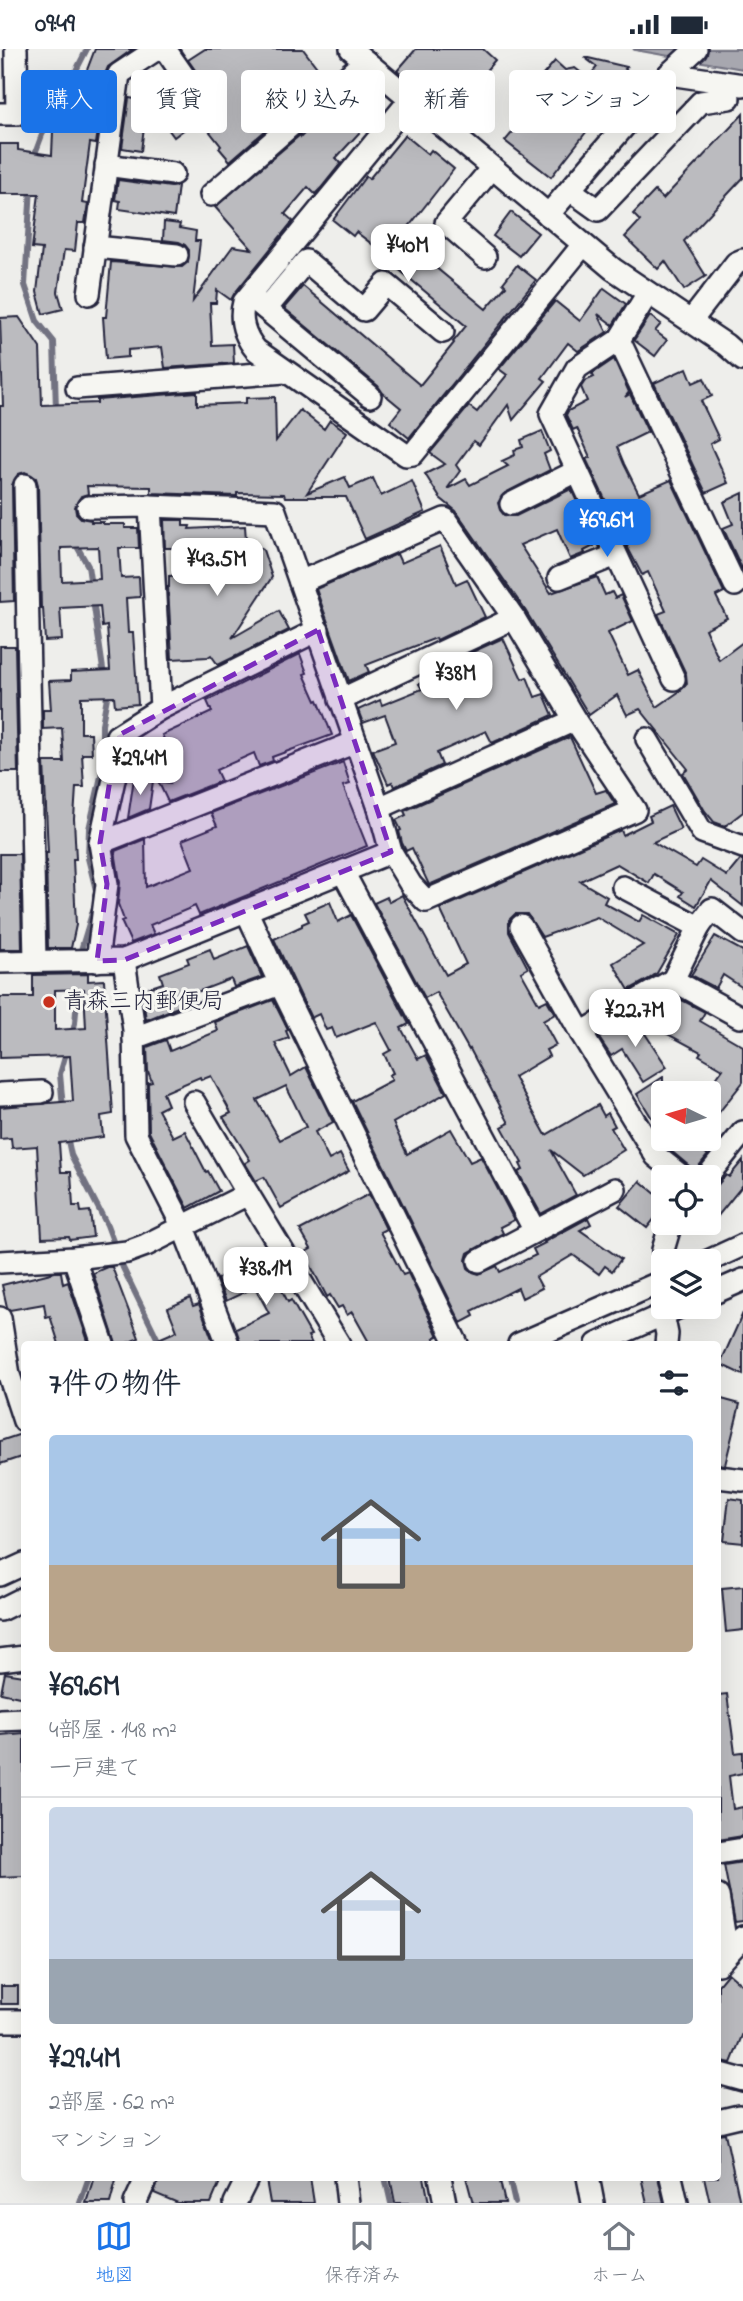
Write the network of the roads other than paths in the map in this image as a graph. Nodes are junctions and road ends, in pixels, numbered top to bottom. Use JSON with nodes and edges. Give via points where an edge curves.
{"nodes":[{"id":1,"x":16,"y":49,"type":"edge"},
{"id":2,"x":157,"y":49,"type":"edge"},
{"id":3,"x":165,"y":49,"type":"edge"},
{"id":4,"x":358,"y":55,"type":"edge"},
{"id":5,"x":683,"y":62,"type":"edge"},
{"id":6,"x":180,"y":70,"type":"edge"},
{"id":7,"x":399,"y":90,"type":"edge"},
{"id":8,"x":736,"y":92,"type":"edge"},
{"id":9,"x":399,"y":113,"type":"edge"},
{"id":10,"x":0,"y":114,"type":"edge"},
{"id":11,"x":450,"y":133,"type":"edge"},
{"id":12,"x":106,"y":165,"type":"junction"},
{"id":13,"x":492,"y":168,"type":"junction"},
{"id":14,"x":173,"y":174,"type":"dead end"},
{"id":15,"x":570,"y":190,"type":"junction"},
{"id":16,"x":211,"y":195,"type":"dead end"},
{"id":17,"x":548,"y":215,"type":"junction"},
{"id":18,"x":583,"y":245,"type":"junction"},
{"id":19,"x":95,"y":247,"type":"junction"},
{"id":20,"x":177,"y":255,"type":"dead end"},
{"id":21,"x":485,"y":257,"type":"dead end"},
{"id":22,"x":743,"y":260,"type":"edge"},
{"id":23,"x":648,"y":293,"type":"junction"},
{"id":24,"x":89,"y":294,"type":"dead end"},
{"id":25,"x":249,"y":295,"type":"junction"},
{"id":26,"x":266,"y":309,"type":"junction"},
{"id":27,"x":691,"y":321,"type":"junction"},
{"id":28,"x":443,"y":331,"type":"dead end"},
{"id":29,"x":619,"y":340,"type":"junction"},
{"id":30,"x":743,"y":360,"type":"edge"},
{"id":31,"x":285,"y":372,"type":"junction"},
{"id":32,"x":77,"y":388,"type":"dead end"},
{"id":33,"x":370,"y":396,"type":"dead end"},
{"id":34,"x":577,"y":471,"type":"junction"},
{"id":35,"x":25,"y":485,"type":"dead end"},
{"id":36,"x":511,"y":504,"type":"dead end"},
{"id":37,"x":150,"y":506,"type":"junction"},
{"id":38,"x":88,"y":507,"type":"dead end"},
{"id":39,"x":616,"y":555,"type":"junction"},
{"id":40,"x":559,"y":578,"type":"dead end"},
{"id":41,"x":300,"y":582,"type":"junction"},
{"id":42,"x":735,"y":585,"type":"dead end"},
{"id":43,"x":514,"y":618,"type":"junction"},
{"id":44,"x":318,"y":629,"type":"junction"},
{"id":45,"x":674,"y":679,"type":"dead end"},
{"id":46,"x":340,"y":700,"type":"junction"},
{"id":47,"x":161,"y":708,"type":"junction"},
{"id":48,"x":575,"y":720,"type":"junction"},
{"id":49,"x":647,"y":739,"type":"dead end"},
{"id":50,"x":356,"y":742,"type":"junction"},
{"id":51,"x":379,"y":807,"type":"junction"},
{"id":52,"x":100,"y":843,"type":"junction"},
{"id":53,"x":743,"y":847,"type":"edge"},
{"id":54,"x":391,"y":852,"type":"junction"},
{"id":55,"x":343,"y":872,"type":"junction"},
{"id":56,"x":623,"y":887,"type":"dead end"},
{"id":57,"x":246,"y":910,"type":"junction"},
{"id":58,"x":521,"y":926,"type":"dead end"},
{"id":59,"x":699,"y":927,"type":"junction"},
{"id":60,"x":743,"y":933,"type":"edge"},
{"id":61,"x":124,"y":960,"type":"junction"},
{"id":62,"x":35,"y":961,"type":"junction"},
{"id":63,"x":84,"y":961,"type":"junction"},
{"id":64,"x":0,"y":962,"type":"edge"},
{"id":65,"x":673,"y":981,"type":"junction"},
{"id":66,"x":280,"y":984,"type":"junction"},
{"id":67,"x":740,"y":1017,"type":"dead end"},
{"id":68,"x":581,"y":1033,"type":"junction"},
{"id":69,"x":134,"y":1038,"type":"junction"},
{"id":70,"x":42,"y":1092,"type":"dead end"},
{"id":71,"x":0,"y":1094,"type":"edge"},
{"id":72,"x":194,"y":1102,"type":"dead end"},
{"id":73,"x":743,"y":1132,"type":"edge"},
{"id":74,"x":667,"y":1165,"type":"edge"},
{"id":75,"x":716,"y":1165,"type":"edge"},
{"id":76,"x":615,"y":1189,"type":"dead end"},
{"id":77,"x":248,"y":1194,"type":"junction"},
{"id":78,"x":183,"y":1227,"type":"junction"},
{"id":79,"x":535,"y":1231,"type":"junction"},
{"id":80,"x":743,"y":1245,"type":"edge"},
{"id":81,"x":721,"y":1255,"type":"edge"},
{"id":82,"x":74,"y":1258,"type":"junction"},
{"id":83,"x":479,"y":1261,"type":"dead end"},
{"id":84,"x":0,"y":1262,"type":"edge"},
{"id":85,"x":651,"y":1286,"type":"edge"},
{"id":86,"x":740,"y":1286,"type":"edge"},
{"id":87,"x":721,"y":1292,"type":"edge"},
{"id":88,"x":0,"y":1318,"type":"edge"},
{"id":89,"x":654,"y":1319,"type":"edge"},
{"id":90,"x":670,"y":1319,"type":"edge"},
{"id":91,"x":102,"y":1341,"type":"edge"},
{"id":92,"x":227,"y":1341,"type":"edge"},
{"id":93,"x":337,"y":1341,"type":"edge"},
{"id":94,"x":456,"y":1341,"type":"edge"},
{"id":95,"x":526,"y":1341,"type":"edge"},
{"id":96,"x":604,"y":1341,"type":"edge"},
{"id":97,"x":666,"y":1341,"type":"edge"},
{"id":98,"x":21,"y":1412,"type":"edge"},
{"id":99,"x":721,"y":1477,"type":"edge"},
{"id":100,"x":743,"y":1480,"type":"edge"},
{"id":101,"x":21,"y":1565,"type":"edge"},
{"id":102,"x":0,"y":1575,"type":"edge"},
{"id":103,"x":21,"y":1600,"type":"edge"},
{"id":104,"x":0,"y":1610,"type":"edge"},
{"id":105,"x":21,"y":1657,"type":"edge"},
{"id":106,"x":0,"y":1660,"type":"edge"},
{"id":107,"x":21,"y":1719,"type":"edge"},
{"id":108,"x":0,"y":1720,"type":"edge"},
{"id":109,"x":743,"y":1849,"type":"edge"},
{"id":110,"x":721,"y":1853,"type":"edge"},
{"id":111,"x":743,"y":1937,"type":"edge"},
{"id":112,"x":722,"y":1958,"type":"edge"},
{"id":113,"x":0,"y":2021,"type":"edge"},
{"id":114,"x":21,"y":2021,"type":"edge"},
{"id":115,"x":721,"y":2074,"type":"edge"},
{"id":116,"x":743,"y":2080,"type":"edge"},
{"id":117,"x":739,"y":2116,"type":"dead end"},
{"id":118,"x":721,"y":2120,"type":"edge"},
{"id":119,"x":144,"y":2181,"type":"edge"},
{"id":120,"x":247,"y":2181,"type":"edge"},
{"id":121,"x":249,"y":2181,"type":"edge"},
{"id":122,"x":345,"y":2181,"type":"edge"},
{"id":123,"x":441,"y":2181,"type":"edge"},
{"id":124,"x":589,"y":2181,"type":"edge"},
{"id":125,"x":672,"y":2181,"type":"edge"},
{"id":126,"x":135,"y":2203,"type":"edge"},
{"id":127,"x":235,"y":2203,"type":"edge"},
{"id":128,"x":252,"y":2203,"type":"edge"},
{"id":129,"x":348,"y":2203,"type":"edge"},
{"id":130,"x":445,"y":2203,"type":"edge"},
{"id":131,"x":593,"y":2203,"type":"edge"},
{"id":132,"x":677,"y":2203,"type":"edge"}],
"edges":[{"from":1,"to":10,"type":"street","via":[[17,114]]},
{"from":2,"to":12,"type":"street","via":[[119,74]]},
{"from":3,"to":6,"type":"street"},
{"from":4,"to":7,"type":"street"},
{"from":4,"to":16,"type":"street"},
{"from":5,"to":8,"type":"street"},
{"from":5,"to":15,"type":"street"},
{"from":8,"to":15,"type":"street","via":[[701,102],[598,210]]},
{"from":9,"to":25,"type":"street"},
{"from":11,"to":13,"type":"street"},
{"from":12,"to":14,"type":"street"},
{"from":12,"to":19,"type":"street"},
{"from":13,"to":17,"type":"street"},
{"from":13,"to":21,"type":"street","via":[[446,223]]},
{"from":15,"to":17,"type":"street"},
{"from":17,"to":18,"type":"street"},
{"from":18,"to":23,"type":"street"},
{"from":18,"to":31,"type":"street","via":[[413,454],[406,455]]},
{"from":19,"to":20,"type":"street"},
{"from":19,"to":24,"type":"street"},
{"from":22,"to":27,"type":"street"},
{"from":23,"to":27,"type":"street"},
{"from":23,"to":29,"type":"street"},
{"from":25,"to":26,"type":"street"},
{"from":25,"to":31,"type":"street","via":[[241,311],[247,338]]},
{"from":26,"to":28,"type":"street","via":[[306,261],[364,310],[386,284]]},
{"from":26,"to":33,"type":"street"},
{"from":27,"to":30,"type":"street"},
{"from":29,"to":34,"type":"street","via":[[577,368],[551,414]]},
{"from":29,"to":42,"type":"street"},
{"from":31,"to":32,"type":"street"},
{"from":34,"to":36,"type":"street"},
{"from":34,"to":39,"type":"street"},
{"from":35,"to":62,"type":"street"},
{"from":37,"to":38,"type":"street"},
{"from":37,"to":41,"type":"street","via":[[275,511]]},
{"from":37,"to":47,"type":"street"},
{"from":39,"to":40,"type":"street"},
{"from":39,"to":45,"type":"street"},
{"from":41,"to":43,"type":"street","via":[[445,519]]},
{"from":41,"to":44,"type":"street"},
{"from":43,"to":46,"type":"street"},
{"from":43,"to":48,"type":"street"},
{"from":44,"to":46,"type":"street"},
{"from":44,"to":47,"type":"street"},
{"from":46,"to":50,"type":"street"},
{"from":47,"to":52,"type":"street","via":[[117,736],[116,775]]},
{"from":48,"to":51,"type":"street"},
{"from":48,"to":54,"type":"street","via":[[635,810],[426,901]]},
{"from":49,"to":53,"type":"street","via":[[702,832]]},
{"from":50,"to":51,"type":"street"},
{"from":50,"to":52,"type":"street"},
{"from":51,"to":54,"type":"street"},
{"from":52,"to":63,"type":"street","via":[[107,884]]},
{"from":54,"to":55,"type":"street"},
{"from":55,"to":57,"type":"street"},
{"from":55,"to":79,"type":"street"},
{"from":56,"to":59,"type":"street"},
{"from":57,"to":61,"type":"street"},
{"from":57,"to":66,"type":"street"},
{"from":58,"to":68,"type":"street"},
{"from":59,"to":60,"type":"street","via":[[712,909]]},
{"from":59,"to":65,"type":"street"},
{"from":61,"to":63,"type":"street"},
{"from":61,"to":69,"type":"street"},
{"from":62,"to":63,"type":"street"},
{"from":62,"to":64,"type":"street"},
{"from":65,"to":67,"type":"street"},
{"from":65,"to":68,"type":"street"},
{"from":66,"to":69,"type":"street"},
{"from":66,"to":94,"type":"street"},
{"from":68,"to":74,"type":"street","via":[[656,1156]]},
{"from":69,"to":78,"type":"street","via":[[136,1135]]},
{"from":70,"to":71,"type":"street"},
{"from":72,"to":77,"type":"street"},
{"from":73,"to":75,"type":"street"},
{"from":76,"to":79,"type":"street"},
{"from":77,"to":78,"type":"street"},
{"from":77,"to":93,"type":"street"},
{"from":78,"to":82,"type":"street","via":[[120,1253]]},
{"from":78,"to":92,"type":"street"},
{"from":79,"to":83,"type":"street"},
{"from":80,"to":81,"type":"street"},
{"from":82,"to":84,"type":"street"},
{"from":82,"to":91,"type":"street"},
{"from":85,"to":95,"type":"street"},
{"from":86,"to":87,"type":"street"},
{"from":88,"to":98,"type":"street","via":[[9,1375]]},
{"from":89,"to":96,"type":"street"},
{"from":90,"to":97,"type":"street"},
{"from":99,"to":100,"type":"street"},
{"from":101,"to":102,"type":"street"},
{"from":103,"to":104,"type":"street"},
{"from":105,"to":106,"type":"street"},
{"from":107,"to":108,"type":"street"},
{"from":109,"to":110,"type":"street"},
{"from":111,"to":112,"type":"street"},
{"from":113,"to":114,"type":"street"},
{"from":115,"to":116,"type":"street"},
{"from":117,"to":118,"type":"street"},
{"from":119,"to":126,"type":"street"},
{"from":120,"to":127,"type":"street"},
{"from":121,"to":128,"type":"street"},
{"from":122,"to":129,"type":"street"},
{"from":123,"to":130,"type":"street"},
{"from":124,"to":131,"type":"street"},
{"from":125,"to":132,"type":"street"}]}
